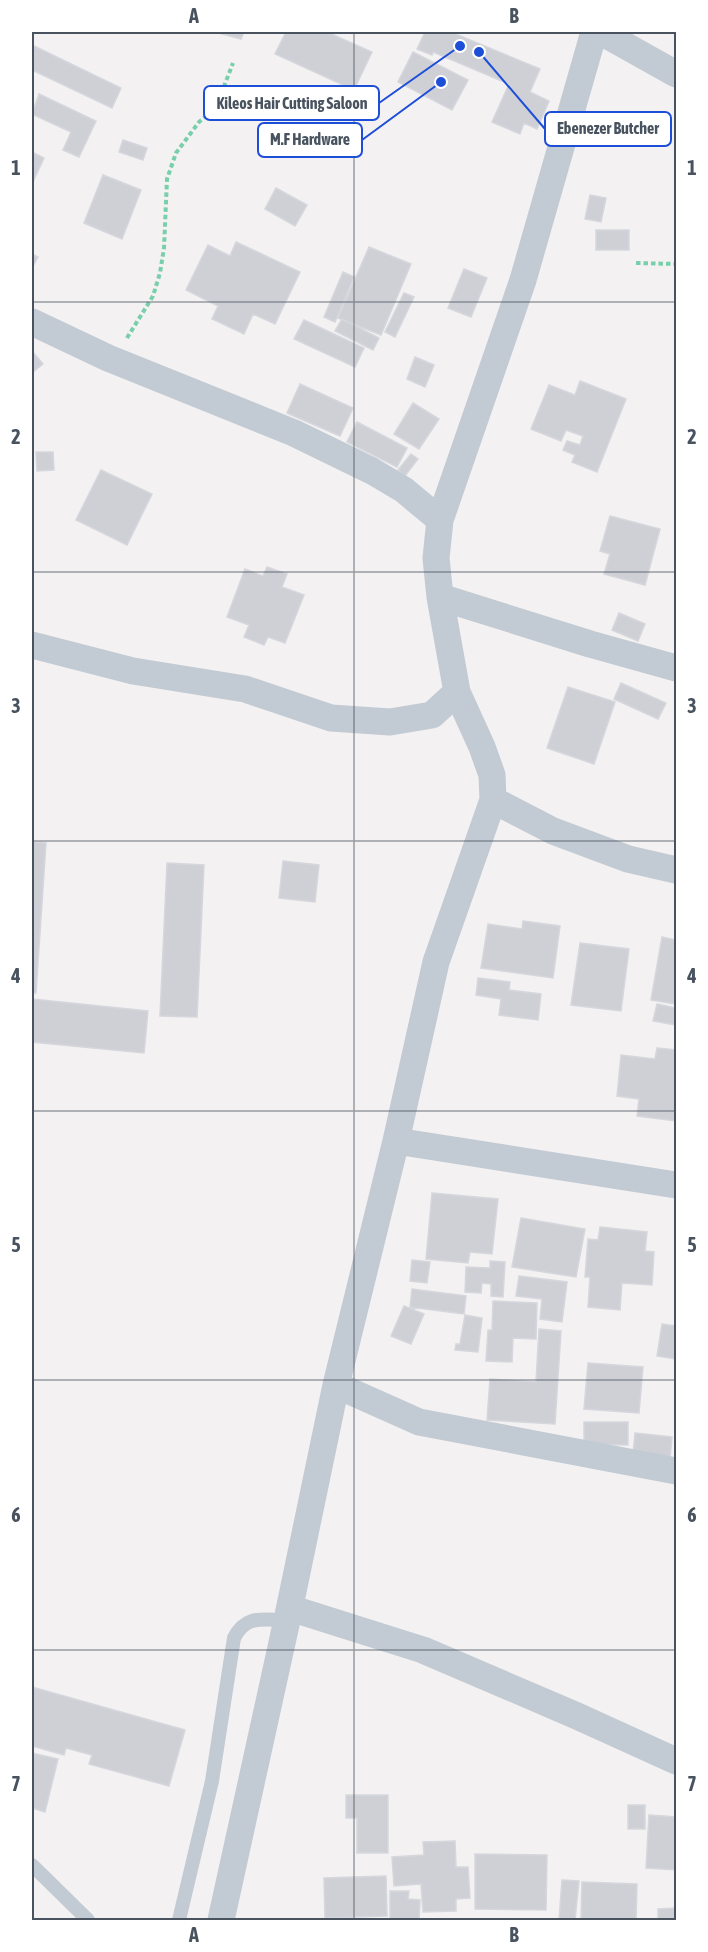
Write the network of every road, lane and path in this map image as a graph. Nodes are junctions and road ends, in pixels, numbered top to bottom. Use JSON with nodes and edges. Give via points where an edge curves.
{"nodes":[{"id":1,"x":594,"y":32,"type":"edge"},
{"id":2,"x":601,"y":32,"type":"edge"},
{"id":3,"x":233,"y":63,"type":"dead end"},
{"id":4,"x":676,"y":74,"type":"edge"},
{"id":5,"x":636,"y":262,"type":"dead end"},
{"id":6,"x":676,"y":264,"type":"edge"},
{"id":7,"x":32,"y":322,"type":"edge"},
{"id":8,"x":108,"y":358,"type":"junction"},
{"id":9,"x":440,"y":520,"type":"junction"},
{"id":10,"x":440,"y":597,"type":"junction"},
{"id":11,"x":32,"y":645,"type":"edge"},
{"id":12,"x":676,"y":668,"type":"edge"},
{"id":13,"x":457,"y":692,"type":"junction"},
{"id":14,"x":493,"y":800,"type":"junction"},
{"id":15,"x":676,"y":870,"type":"edge"},
{"id":16,"x":396,"y":1141,"type":"junction"},
{"id":17,"x":676,"y":1185,"type":"edge"},
{"id":18,"x":336,"y":1385,"type":"junction"},
{"id":19,"x":676,"y":1471,"type":"edge"},
{"id":20,"x":288,"y":1614,"type":"junction"},
{"id":21,"x":676,"y":1761,"type":"edge"},
{"id":22,"x":32,"y":1865,"type":"edge"},
{"id":23,"x":88,"y":1920,"type":"edge"},
{"id":24,"x":179,"y":1920,"type":"edge"},
{"id":25,"x":221,"y":1920,"type":"edge"}],
"edges":[{"from":1,"to":9,"type":"street","via":[[523,280]]},
{"from":2,"to":4,"type":"street"},
{"from":3,"to":8,"type":"path","via":[[210,113],[176,153],[167,179],[164,248],[155,289],[127,338]]},
{"from":5,"to":6,"type":"path"},
{"from":7,"to":8,"type":"street"},
{"from":8,"to":9,"type":"street","via":[[294,433],[372,471],[404,490]]},
{"from":9,"to":10,"type":"street","via":[[436,558]]},
{"from":10,"to":12,"type":"street"},
{"from":10,"to":13,"type":"street"},
{"from":11,"to":13,"type":"street","via":[[133,671],[245,689],[331,718],[390,722],[432,715]]},
{"from":13,"to":14,"type":"street","via":[[492,775]]},
{"from":14,"to":15,"type":"street","via":[[553,831],[628,859]]},
{"from":14,"to":16,"type":"street","via":[[436,962]]},
{"from":16,"to":17,"type":"street"},
{"from":16,"to":18,"type":"street"},
{"from":18,"to":19,"type":"street","via":[[419,1422]]},
{"from":18,"to":20,"type":"street"},
{"from":20,"to":21,"type":"street","via":[[423,1650]]},
{"from":20,"to":24,"type":"lane","via":[[250,1621],[240,1626],[234,1638],[212,1781]]},
{"from":20,"to":25,"type":"street"},
{"from":22,"to":23,"type":"lane"}]}
